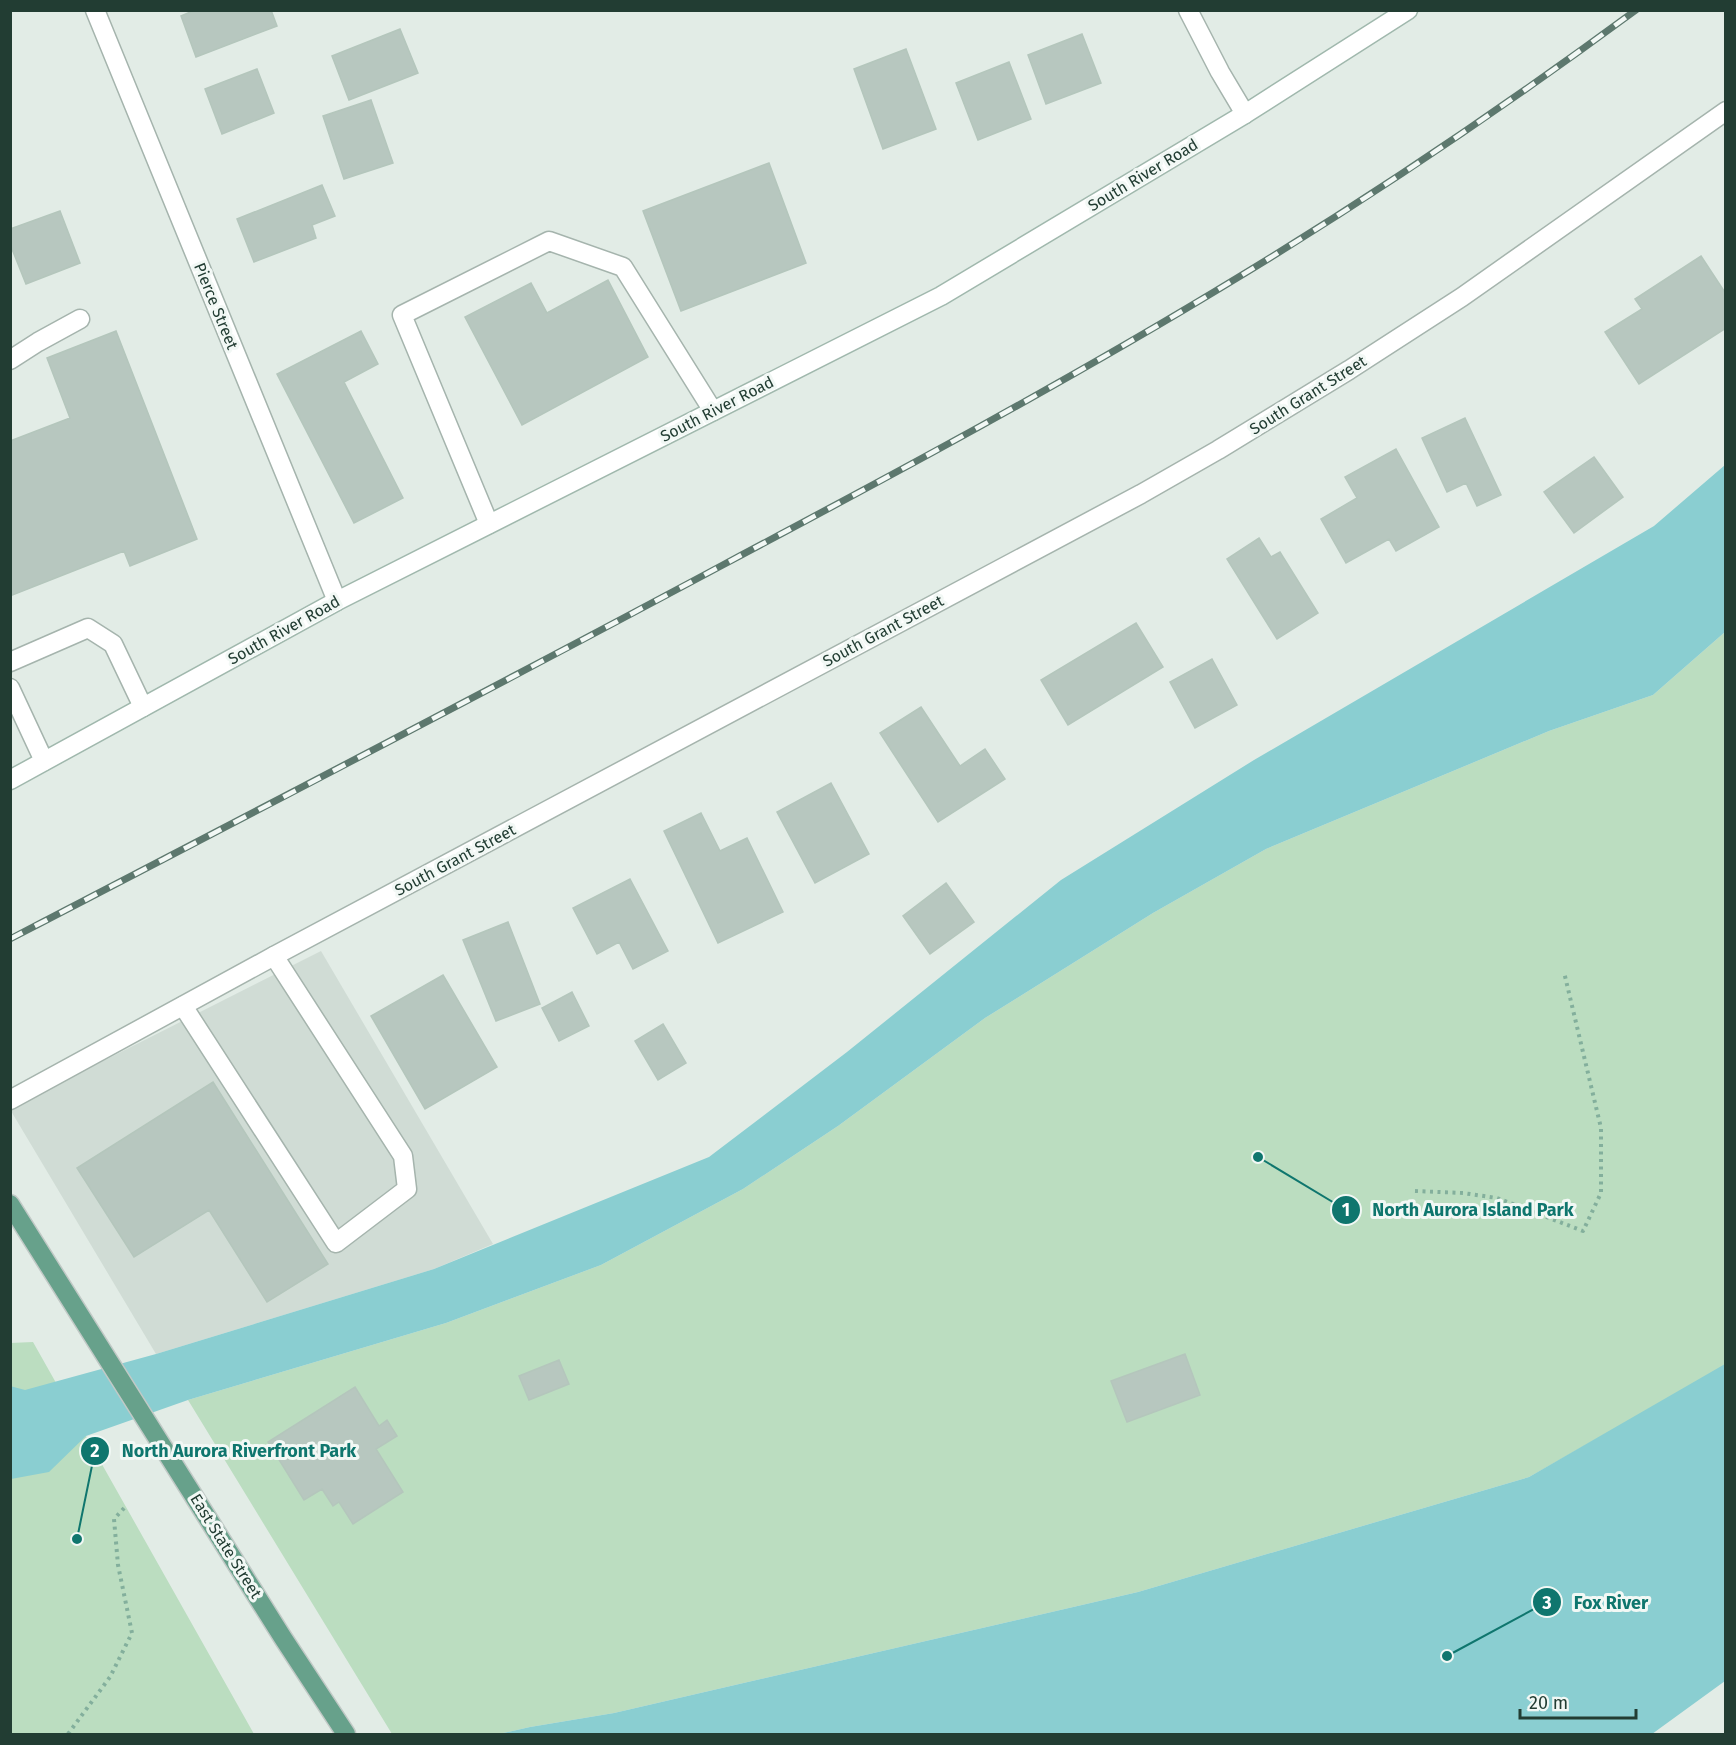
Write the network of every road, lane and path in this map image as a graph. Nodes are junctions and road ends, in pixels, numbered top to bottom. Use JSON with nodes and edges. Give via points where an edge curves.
{"nodes":[{"id":1,"x":95,"y":10,"type":"edge"},
{"id":2,"x":1188,"y":10,"type":"edge"},
{"id":3,"x":1407,"y":10,"type":"edge"},
{"id":4,"x":1725,"y":111,"type":"edge"},
{"id":5,"x":1245,"y":114,"type":"junction"},
{"id":6,"x":80,"y":320,"type":"dead end"},
{"id":7,"x":10,"y":360,"type":"edge"},
{"id":8,"x":713,"y":411,"type":"junction"},
{"id":9,"x":489,"y":524,"type":"junction"},
{"id":10,"x":337,"y":601,"type":"junction"},
{"id":11,"x":10,"y":662,"type":"edge"},
{"id":12,"x":10,"y":688,"type":"edge"},
{"id":13,"x":143,"y":707,"type":"junction"},
{"id":14,"x":44,"y":761,"type":"junction"},
{"id":15,"x":10,"y":780,"type":"edge"},
{"id":16,"x":274,"y":956,"type":"junction"},
{"id":17,"x":1564,"y":972,"type":"dead end"},
{"id":18,"x":183,"y":1006,"type":"junction"},
{"id":19,"x":10,"y":1100,"type":"edge"},
{"id":20,"x":1415,"y":1191,"type":"dead end"},
{"id":21,"x":10,"y":1204,"type":"edge"},
{"id":22,"x":126,"y":1506,"type":"dead end"},
{"id":23,"x":68,"y":1734,"type":"edge"},
{"id":24,"x":346,"y":1734,"type":"edge"}],
"edges":[{"from":1,"to":10,"type":"street","name":"Pierce Street"},
{"from":2,"to":5,"type":"street"},
{"from":3,"to":5,"type":"street","name":"South River Road"},
{"from":4,"to":16,"type":"street","name":"South Grant Street","via":[[1462,297],[1218,450]]},
{"from":5,"to":8,"type":"street","name":"South River Road","via":[[941,296]]},
{"from":6,"to":7,"type":"street"},
{"from":8,"to":9,"type":"street","name":"South River Road"},
{"from":8,"to":9,"type":"street","via":[[622,267],[549,241],[412,309],[402,315]]},
{"from":9,"to":10,"type":"street","name":"South River Road"},
{"from":10,"to":13,"type":"street","name":"South River Road"},
{"from":11,"to":13,"type":"street","via":[[88,628],[113,644]]},
{"from":12,"to":14,"type":"street"},
{"from":13,"to":14,"type":"street","name":"South River Road"},
{"from":14,"to":15,"type":"street","name":"South River Road"},
{"from":16,"to":18,"type":"street","name":"South Grant Street"},
{"from":16,"to":18,"type":"street","via":[[403,1156],[407,1189],[336,1243]]},
{"from":17,"to":20,"type":"path","via":[[1601,1128],[1601,1193],[1583,1231],[1497,1198]]},
{"from":18,"to":19,"type":"street","name":"South Grant Street"},
{"from":21,"to":24,"type":"main road","name":"East State Street"},
{"from":22,"to":23,"type":"path","via":[[114,1519],[113,1533],[132,1633],[110,1677]]}]}
